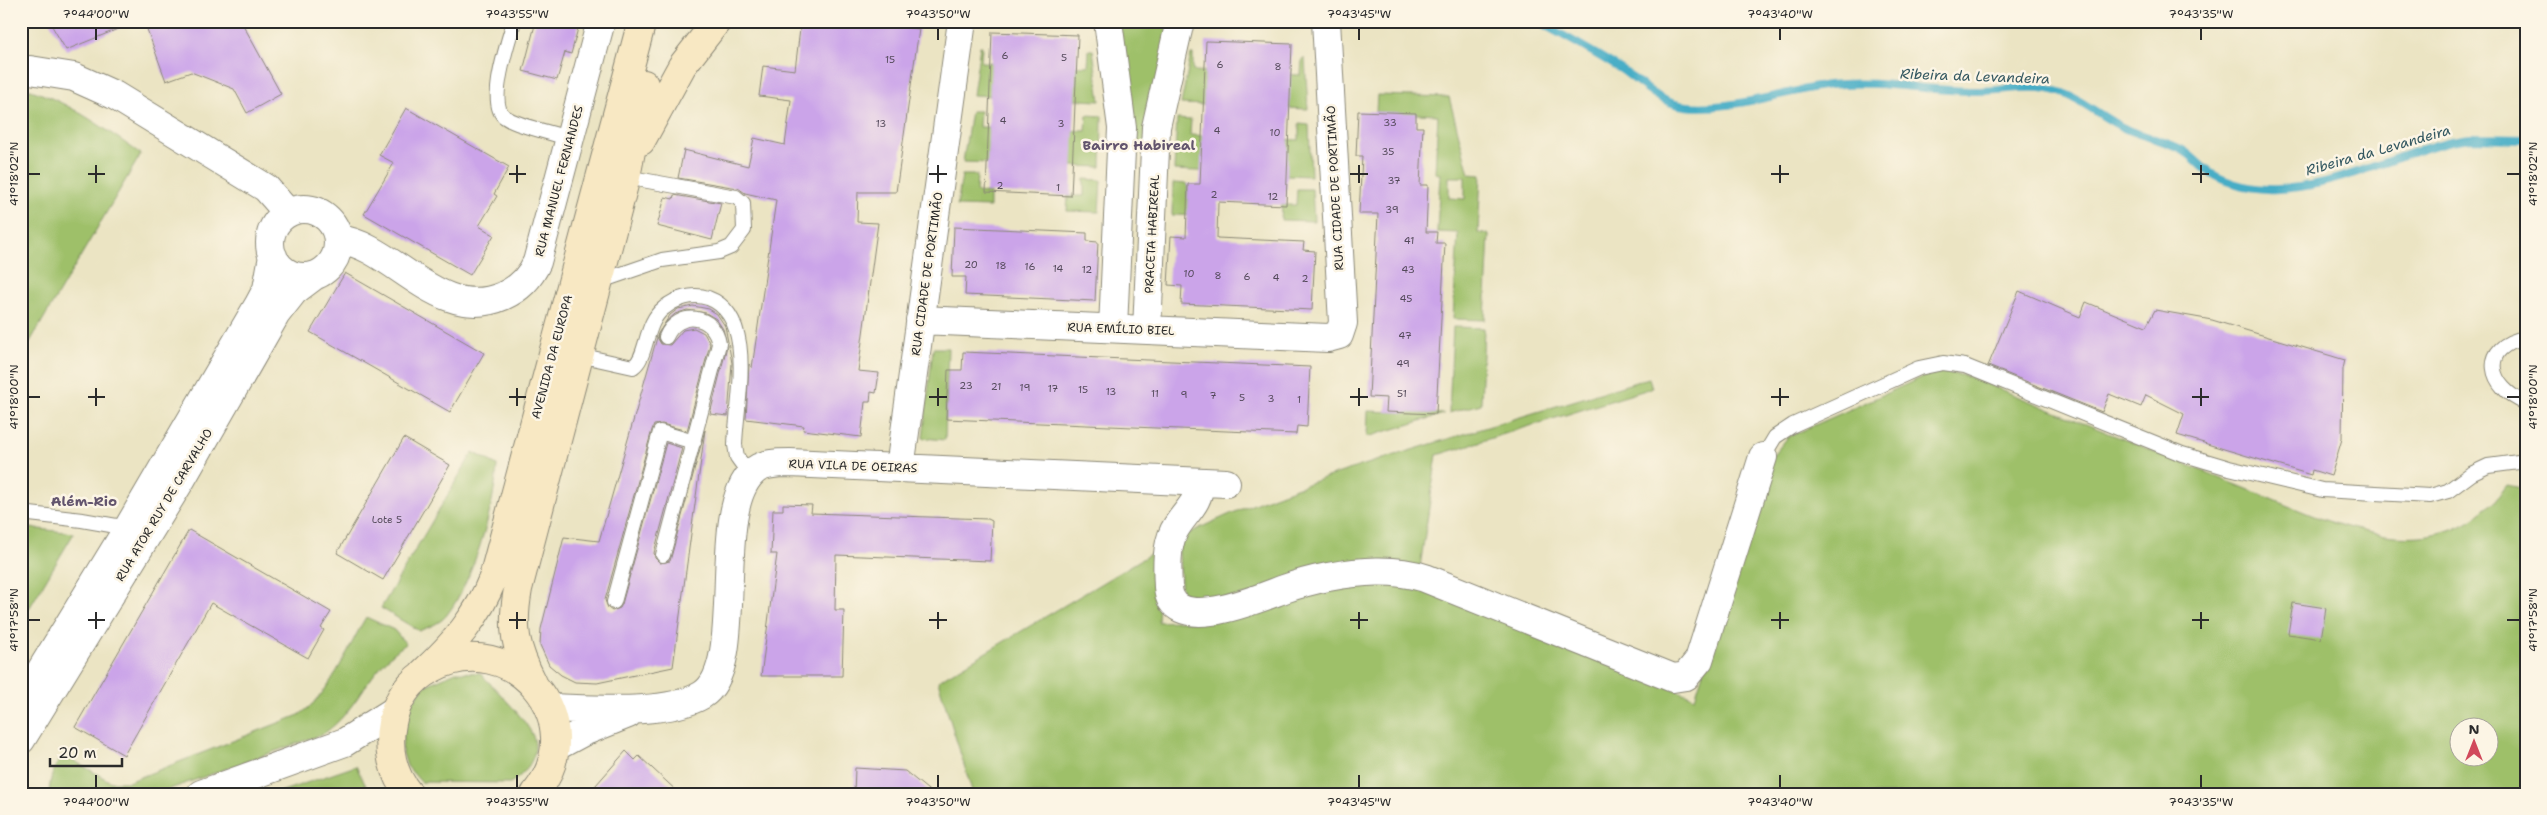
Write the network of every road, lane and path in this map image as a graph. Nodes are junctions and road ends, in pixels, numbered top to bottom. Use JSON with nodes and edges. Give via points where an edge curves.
{"nodes":[{"id":1,"x":514,"y":21,"type":"edge"},
{"id":2,"x":601,"y":21,"type":"edge"},
{"id":3,"x":642,"y":21,"type":"edge"},
{"id":4,"x":661,"y":21,"type":"edge"},
{"id":5,"x":718,"y":21,"type":"edge"},
{"id":6,"x":962,"y":21,"type":"edge"},
{"id":7,"x":1108,"y":21,"type":"edge"},
{"id":8,"x":1180,"y":21,"type":"edge"},
{"id":9,"x":1326,"y":21,"type":"edge"},
{"id":10,"x":30,"y":70,"type":"dead end"},
{"id":11,"x":570,"y":139,"type":"junction"},
{"id":12,"x":626,"y":177,"type":"junction"},
{"id":13,"x":288,"y":213,"type":"junction"},
{"id":14,"x":338,"y":239,"type":"junction"},
{"id":15,"x":273,"y":256,"type":"junction"},
{"id":16,"x":314,"y":276,"type":"junction"},
{"id":17,"x":597,"y":283,"type":"junction"},
{"id":18,"x":920,"y":320,"type":"junction"},
{"id":19,"x":1113,"y":328,"type":"junction"},
{"id":20,"x":1147,"y":330,"type":"junction"},
{"id":21,"x":666,"y":337,"type":"dead end"},
{"id":22,"x":1321,"y":337,"type":"joint"},
{"id":23,"x":2526,"y":338,"type":"edge"},
{"id":24,"x":579,"y":355,"type":"junction"},
{"id":25,"x":2526,"y":403,"type":"edge"},
{"id":26,"x":694,"y":442,"type":"junction"},
{"id":27,"x":1763,"y":457,"type":"joint"},
{"id":28,"x":2526,"y":461,"type":"edge"},
{"id":29,"x":900,"y":468,"type":"junction"},
{"id":30,"x":750,"y":476,"type":"junction"},
{"id":31,"x":21,"y":513,"type":"edge"},
{"id":32,"x":128,"y":528,"type":"junction"},
{"id":33,"x":663,"y":555,"type":"dead end"},
{"id":34,"x":614,"y":602,"type":"dead end"},
{"id":35,"x":423,"y":673,"type":"junction"},
{"id":36,"x":533,"y":683,"type":"junction"},
{"id":37,"x":21,"y":703,"type":"edge"},
{"id":38,"x":549,"y":708,"type":"junction"},
{"id":39,"x":638,"y":709,"type":"junction"},
{"id":40,"x":394,"y":710,"type":"junction"},
{"id":41,"x":21,"y":740,"type":"edge"},
{"id":42,"x":555,"y":747,"type":"junction"},
{"id":43,"x":404,"y":793,"type":"edge"},
{"id":44,"x":201,"y":794,"type":"edge"},
{"id":45,"x":535,"y":794,"type":"edge"}],
"edges":[{"from":1,"to":11,"type":"lane","via":[[498,86],[500,112],[512,120]]},
{"from":2,"to":11,"type":"street","name":"RUA MANUEL FERNANDES"},
{"from":3,"to":35,"type":"main road","name":"AVENIDA DA EUROPA","via":[[493,578],[470,622]]},
{"from":4,"to":12,"type":"main road","name":"AVENIDA DA EUROPA","via":[[638,106]]},
{"from":5,"to":12,"type":"main road","via":[[673,80]]},
{"from":6,"to":18,"type":"street","name":"RUA CIDADE DE PORTIMÃO"},
{"from":7,"to":19,"type":"street","via":[[1122,128]]},
{"from":8,"to":20,"type":"street","name":"PRACETA HABIREAL","via":[[1156,127]]},
{"from":9,"to":22,"type":"street","name":"RUA CIDADE DE PORTIMÃO","via":[[1342,328],[1338,336]]},
{"from":10,"to":13,"type":"street","via":[[74,77],[114,95],[266,188]]},
{"from":11,"to":14,"type":"street","name":"RUA MANUEL FERNANDES","via":[[537,262],[524,282],[499,298],[469,301],[445,294],[364,247]]},
{"from":12,"to":17,"type":"main road","name":"AVENIDA DA EUROPA"},
{"from":12,"to":17,"type":"lane","via":[[736,197],[744,203],[744,230],[731,247],[719,252],[662,260]]},
{"from":13,"to":14,"type":"street","via":[[304,209],[319,212],[332,223]]},
{"from":13,"to":15,"type":"street","via":[[280,219],[270,236]]},
{"from":14,"to":16,"type":"street","via":[[338,248],[330,266]]},
{"from":15,"to":16,"type":"street","via":[[278,265],[294,276]]},
{"from":15,"to":32,"type":"street","name":"RUA ATOR RUY DE CARVALHO","via":[[263,297]]},
{"from":16,"to":41,"type":"street","name":"RUA ATOR RUY DE CARVALHO","via":[[294,291],[276,314],[181,480]]},
{"from":17,"to":24,"type":"main road","name":"AVENIDA DA EUROPA"},
{"from":18,"to":19,"type":"street","name":"RUA EMÍLIO BIEL"},
{"from":18,"to":29,"type":"street","name":"RUA CIDADE DE PORTIMÃO"},
{"from":19,"to":20,"type":"street","name":"RUA EMÍLIO BIEL"},
{"from":20,"to":22,"type":"street","name":"RUA EMÍLIO BIEL"},
{"from":21,"to":26,"type":"lane","via":[[674,324],[693,318],[706,322],[718,338],[718,351]]},
{"from":23,"to":25,"type":"lane","via":[[2506,345],[2493,361],[2493,371],[2504,390]]},
{"from":24,"to":30,"type":"lane","via":[[634,367],[640,359],[652,322],[669,305],[697,296],[722,306],[736,324],[740,340],[735,445],[737,457]]},
{"from":24,"to":36,"type":"main road","name":"AVENIDA DA EUROPA","via":[[516,601],[514,636]]},
{"from":26,"to":33,"type":"lane"},
{"from":26,"to":34,"type":"lane","via":[[660,432]]},
{"from":27,"to":28,"type":"lane","via":[[1771,442],[1793,425],[1919,368],[1943,363],[1965,366],[2196,459],[2322,490],[2430,496],[2448,491],[2488,466]]},
{"from":27,"to":29,"type":"street","name":"RUA VILA DE OEIRAS","via":[[1701,654],[1691,672],[1673,678],[1403,572],[1329,577],[1216,611],[1195,612],[1181,608],[1172,600],[1168,590],[1170,542],[1177,526],[1213,482]]},
{"from":29,"to":30,"type":"street","name":"RUA VILA DE OEIRAS","via":[[776,463],[754,471]]},
{"from":30,"to":39,"type":"street","via":[[741,490],[734,518],[724,658],[719,673],[712,687],[694,699]]},
{"from":31,"to":32,"type":"lane"},
{"from":32,"to":37,"type":"street","name":"RUA ATOR RUY DE CARVALHO"},
{"from":35,"to":36,"type":"main road","via":[[442,663],[482,658],[500,662]]},
{"from":35,"to":40,"type":"main road","name":"AVENIDA DA EUROPA","via":[[406,690]]},
{"from":36,"to":38,"type":"main road"},
{"from":38,"to":39,"type":"street"},
{"from":38,"to":42,"type":"main road"},
{"from":39,"to":42,"type":"street"},
{"from":40,"to":43,"type":"main road","via":[[389,737],[393,765]]},
{"from":40,"to":44,"type":"street","via":[[345,742]]},
{"from":42,"to":45,"type":"main road","via":[[549,771]]}]}
